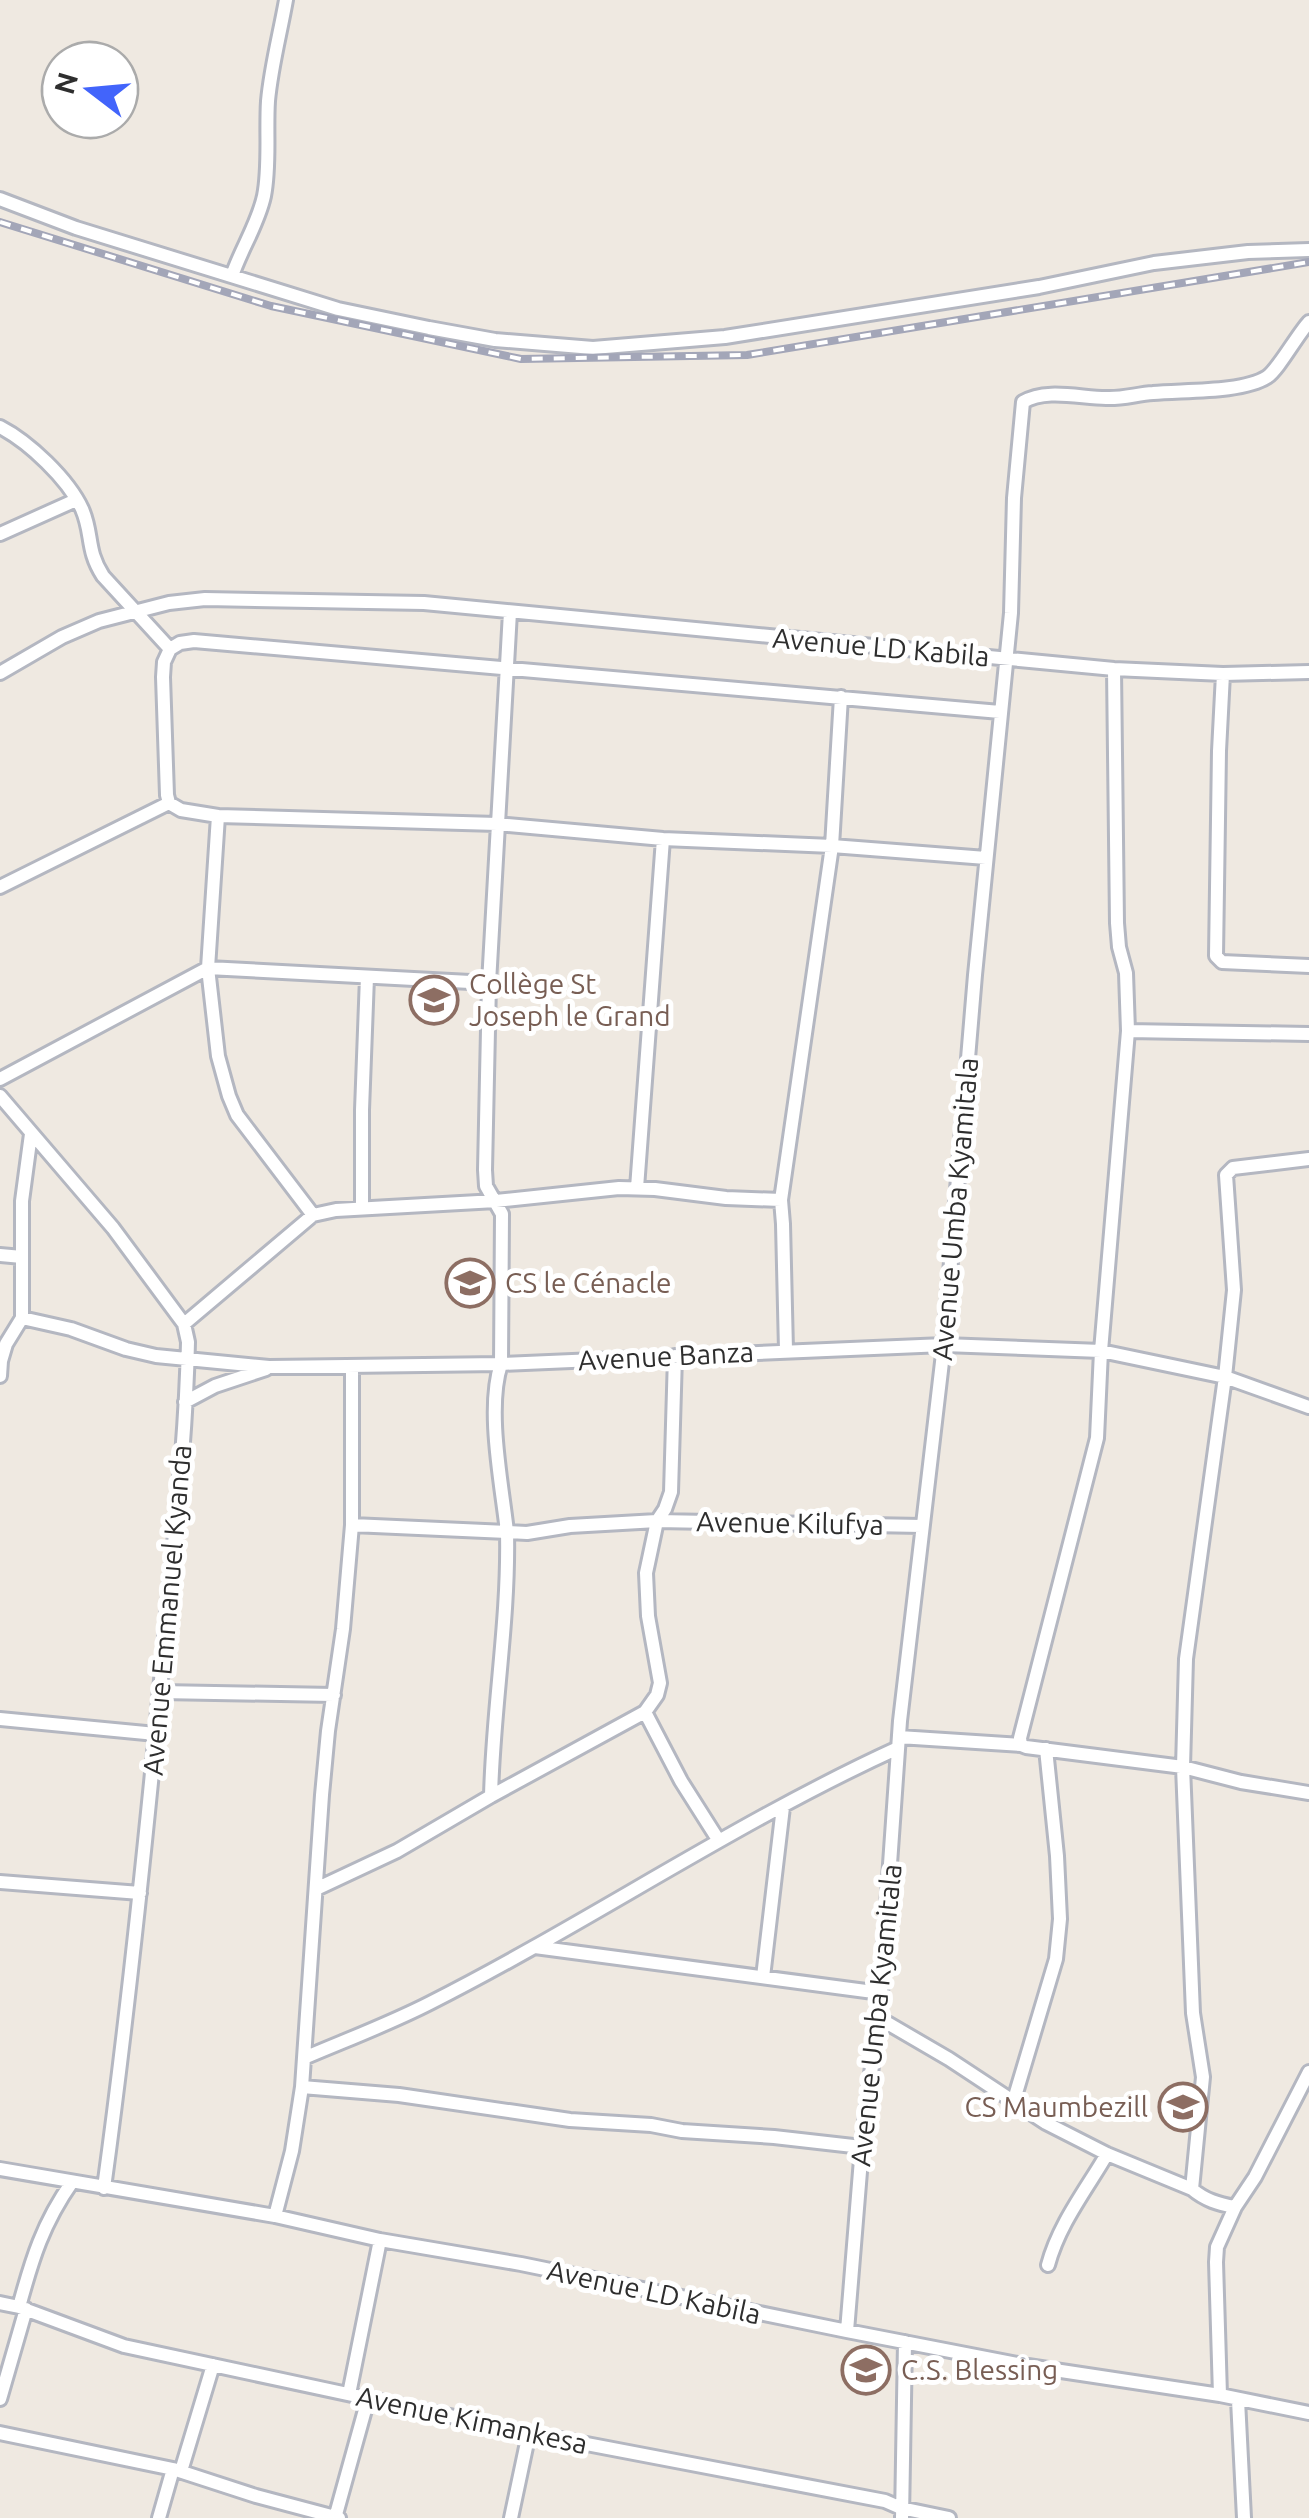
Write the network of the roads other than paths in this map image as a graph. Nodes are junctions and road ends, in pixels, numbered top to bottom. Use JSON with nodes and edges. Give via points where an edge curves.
{"nodes":[{"id":1,"x":286,"y":0,"type":"edge"},
{"id":2,"x":0,"y":199,"type":"edge"},
{"id":3,"x":1309,"y":250,"type":"edge"},
{"id":4,"x":232,"y":276,"type":"junction"},
{"id":5,"x":1309,"y":322,"type":"edge"},
{"id":6,"x":0,"y":427,"type":"edge"},
{"id":7,"x":76,"y":500,"type":"junction"},
{"id":8,"x":0,"y":534,"type":"edge"},
{"id":9,"x":510,"y":612,"type":"junction"},
{"id":10,"x":137,"y":613,"type":"junction"},
{"id":11,"x":170,"y":650,"type":"junction"},
{"id":12,"x":1007,"y":660,"type":"junction"},
{"id":13,"x":506,"y":667,"type":"junction"},
{"id":14,"x":1114,"y":669,"type":"junction"},
{"id":15,"x":1309,"y":672,"type":"edge"},
{"id":16,"x":0,"y":673,"type":"edge"},
{"id":17,"x":1223,"y":674,"type":"junction"},
{"id":18,"x":841,"y":697,"type":"junction"},
{"id":19,"x":1000,"y":712,"type":"junction"},
{"id":20,"x":169,"y":803,"type":"junction"},
{"id":21,"x":218,"y":816,"type":"junction"},
{"id":22,"x":497,"y":824,"type":"junction"},
{"id":23,"x":663,"y":840,"type":"junction"},
{"id":24,"x":832,"y":846,"type":"junction"},
{"id":25,"x":986,"y":858,"type":"junction"},
{"id":26,"x":0,"y":887,"type":"edge"},
{"id":27,"x":1309,"y":966,"type":"edge"},
{"id":28,"x":208,"y":968,"type":"junction"},
{"id":29,"x":367,"y":977,"type":"junction"},
{"id":30,"x":489,"y":983,"type":"junction"},
{"id":31,"x":1128,"y":1031,"type":"junction"},
{"id":32,"x":1309,"y":1034,"type":"edge"},
{"id":33,"x":0,"y":1079,"type":"edge"},
{"id":34,"x":0,"y":1096,"type":"edge"},
{"id":35,"x":31,"y":1134,"type":"junction"},
{"id":36,"x":1309,"y":1159,"type":"edge"},
{"id":37,"x":637,"y":1188,"type":"junction"},
{"id":38,"x":780,"y":1200,"type":"junction"},
{"id":39,"x":496,"y":1201,"type":"junction"},
{"id":40,"x":362,"y":1208,"type":"junction"},
{"id":41,"x":313,"y":1215,"type":"junction"},
{"id":42,"x":0,"y":1255,"type":"edge"},
{"id":43,"x":22,"y":1257,"type":"junction"},
{"id":44,"x":22,"y":1318,"type":"junction"},
{"id":45,"x":184,"y":1324,"type":"junction"},
{"id":46,"x":944,"y":1344,"type":"junction"},
{"id":47,"x":786,"y":1350,"type":"junction"},
{"id":48,"x":1100,"y":1351,"type":"junction"},
{"id":49,"x":675,"y":1356,"type":"junction"},
{"id":50,"x":188,"y":1358,"type":"junction"},
{"id":51,"x":500,"y":1364,"type":"junction"},
{"id":52,"x":269,"y":1367,"type":"junction"},
{"id":53,"x":352,"y":1367,"type":"junction"},
{"id":54,"x":0,"y":1376,"type":"edge"},
{"id":55,"x":1225,"y":1377,"type":"junction"},
{"id":56,"x":185,"y":1402,"type":"junction"},
{"id":57,"x":1309,"y":1406,"type":"edge"},
{"id":58,"x":657,"y":1520,"type":"junction"},
{"id":59,"x":352,"y":1525,"type":"junction"},
{"id":60,"x":922,"y":1526,"type":"junction"},
{"id":61,"x":508,"y":1532,"type":"junction"},
{"id":62,"x":160,"y":1692,"type":"junction"},
{"id":63,"x":334,"y":1695,"type":"junction"},
{"id":64,"x":644,"y":1712,"type":"junction"},
{"id":65,"x":0,"y":1720,"type":"edge"},
{"id":66,"x":156,"y":1734,"type":"junction"},
{"id":67,"x":899,"y":1743,"type":"junction"},
{"id":68,"x":1022,"y":1745,"type":"junction"},
{"id":69,"x":1046,"y":1749,"type":"junction"},
{"id":70,"x":1184,"y":1768,"type":"junction"},
{"id":71,"x":1309,"y":1793,"type":"edge"},
{"id":72,"x":491,"y":1796,"type":"junction"},
{"id":73,"x":784,"y":1807,"type":"junction"},
{"id":74,"x":719,"y":1841,"type":"junction"},
{"id":75,"x":0,"y":1882,"type":"edge"},
{"id":76,"x":316,"y":1889,"type":"junction"},
{"id":77,"x":140,"y":1894,"type":"junction"},
{"id":78,"x":535,"y":1947,"type":"junction"},
{"id":79,"x":763,"y":1977,"type":"junction"},
{"id":80,"x":881,"y":1993,"type":"junction"},
{"id":81,"x":877,"y":2017,"type":"junction"},
{"id":82,"x":304,"y":2058,"type":"junction"},
{"id":83,"x":1309,"y":2072,"type":"edge"},
{"id":84,"x":302,"y":2087,"type":"junction"},
{"id":85,"x":1013,"y":2103,"type":"junction"},
{"id":86,"x":862,"y":2148,"type":"junction"},
{"id":87,"x":1106,"y":2154,"type":"junction"},
{"id":88,"x":0,"y":2169,"type":"edge"},
{"id":89,"x":72,"y":2182,"type":"junction"},
{"id":90,"x":104,"y":2188,"type":"junction"},
{"id":91,"x":1192,"y":2189,"type":"junction"},
{"id":92,"x":1234,"y":2207,"type":"junction"},
{"id":93,"x":275,"y":2216,"type":"junction"},
{"id":94,"x":380,"y":2240,"type":"junction"},
{"id":95,"x":1048,"y":2265,"type":"dead end"},
{"id":96,"x":0,"y":2303,"type":"edge"},
{"id":97,"x":22,"y":2308,"type":"junction"},
{"id":98,"x":847,"y":2332,"type":"junction"},
{"id":99,"x":904,"y":2342,"type":"junction"},
{"id":100,"x":214,"y":2365,"type":"junction"},
{"id":101,"x":349,"y":2394,"type":"junction"},
{"id":102,"x":1220,"y":2395,"type":"junction"},
{"id":103,"x":0,"y":2399,"type":"edge"},
{"id":104,"x":368,"y":2399,"type":"junction"},
{"id":105,"x":1238,"y":2400,"type":"junction"},
{"id":106,"x":1309,"y":2413,"type":"edge"},
{"id":107,"x":0,"y":2433,"type":"edge"},
{"id":108,"x":529,"y":2433,"type":"junction"},
{"id":109,"x":177,"y":2470,"type":"junction"},
{"id":110,"x":902,"y":2513,"type":"edge"},
{"id":111,"x":159,"y":2518,"type":"edge"},
{"id":112,"x":337,"y":2518,"type":"edge"},
{"id":113,"x":511,"y":2518,"type":"edge"},
{"id":114,"x":949,"y":2518,"type":"edge"},
{"id":115,"x":1244,"y":2518,"type":"edge"}],
"edges":[{"from":1,"to":4,"type":"street","via":[[268,101],[265,191]]},
{"from":2,"to":4,"type":"street"},
{"from":3,"to":4,"type":"street","via":[[1154,263],[725,338],[593,348],[428,328]]},
{"from":5,"to":12,"type":"street","name":"Avenue Umba Kyamitala","via":[[1266,378],[1216,390],[1022,402]]},
{"from":6,"to":7,"type":"street","via":[[34,449]]},
{"from":7,"to":8,"type":"street"},
{"from":7,"to":10,"type":"street","via":[[95,564]]},
{"from":9,"to":10,"type":"street","name":"Avenue LD Kabila","via":[[424,603],[205,598]]},
{"from":9,"to":12,"type":"street","name":"Avenue LD Kabila"},
{"from":9,"to":13,"type":"street"},
{"from":10,"to":11,"type":"street"},
{"from":10,"to":16,"type":"street","name":"Avenue LD Kabila","via":[[81,628]]},
{"from":11,"to":13,"type":"street","name":"Avenue LD Kabila","via":[[194,642]]},
{"from":11,"to":20,"type":"street","via":[[164,662]]},
{"from":12,"to":14,"type":"street","name":"Avenue LD Kabila"},
{"from":12,"to":19,"type":"street","name":"Avenue Umba Kyamitala"},
{"from":13,"to":18,"type":"street","name":"Avenue LD Kabila"},
{"from":13,"to":22,"type":"street"},
{"from":14,"to":17,"type":"street","name":"Avenue LD Kabila"},
{"from":14,"to":31,"type":"street","via":[[1117,924]]},
{"from":15,"to":17,"type":"street","name":"Avenue LD Kabila"},
{"from":17,"to":27,"type":"street","via":[[1216,956],[1222,962]]},
{"from":18,"to":19,"type":"street","name":"Avenue LD Kabila"},
{"from":18,"to":24,"type":"street"},
{"from":19,"to":25,"type":"street","name":"Avenue Umba Kyamitala"},
{"from":20,"to":21,"type":"street"},
{"from":20,"to":26,"type":"street"},
{"from":21,"to":22,"type":"street"},
{"from":21,"to":28,"type":"street"},
{"from":22,"to":23,"type":"street"},
{"from":22,"to":30,"type":"street"},
{"from":23,"to":24,"type":"street"},
{"from":23,"to":37,"type":"street"},
{"from":24,"to":25,"type":"street"},
{"from":24,"to":38,"type":"street"},
{"from":25,"to":46,"type":"street","name":"Avenue Umba Kyamitala"},
{"from":28,"to":29,"type":"street"},
{"from":28,"to":33,"type":"street"},
{"from":28,"to":41,"type":"street","via":[[228,1096]]},
{"from":29,"to":30,"type":"street"},
{"from":29,"to":40,"type":"street"},
{"from":30,"to":39,"type":"street","via":[[484,1170]]},
{"from":31,"to":32,"type":"street"},
{"from":31,"to":48,"type":"street"},
{"from":34,"to":35,"type":"street","name":"Avenue Emmanuel Kyanda"},
{"from":35,"to":43,"type":"street"},
{"from":35,"to":45,"type":"street","name":"Avenue Emmanuel Kyanda"},
{"from":36,"to":55,"type":"street","via":[[1233,1168],[1226,1176],[1234,1290]]},
{"from":37,"to":38,"type":"street"},
{"from":37,"to":39,"type":"street"},
{"from":38,"to":47,"type":"street"},
{"from":39,"to":40,"type":"street"},
{"from":39,"to":51,"type":"street","via":[[502,1214]]},
{"from":40,"to":41,"type":"street"},
{"from":41,"to":45,"type":"street"},
{"from":42,"to":43,"type":"street"},
{"from":43,"to":44,"type":"street"},
{"from":44,"to":50,"type":"street","name":"Avenue Banza","via":[[126,1349]]},
{"from":44,"to":54,"type":"street","via":[[6,1344]]},
{"from":45,"to":50,"type":"street","name":"Avenue Emmanuel Kyanda"},
{"from":46,"to":47,"type":"street","name":"Avenue Banza"},
{"from":46,"to":48,"type":"street","name":"Avenue Banza"},
{"from":46,"to":60,"type":"street","name":"Avenue Umba Kyamitala"},
{"from":47,"to":49,"type":"street","name":"Avenue Banza"},
{"from":48,"to":55,"type":"street","name":"Avenue Banza"},
{"from":48,"to":68,"type":"street","via":[[1097,1438]]},
{"from":49,"to":51,"type":"street","name":"Avenue Banza"},
{"from":49,"to":58,"type":"street","via":[[672,1492]]},
{"from":50,"to":52,"type":"street","name":"Avenue Banza"},
{"from":50,"to":56,"type":"street","name":"Avenue Emmanuel Kyanda"},
{"from":51,"to":53,"type":"street","name":"Avenue Banza"},
{"from":51,"to":61,"type":"street","via":[[494,1408]]},
{"from":52,"to":53,"type":"street","name":"Avenue Banza"},
{"from":52,"to":56,"type":"street"},
{"from":53,"to":59,"type":"street"},
{"from":55,"to":57,"type":"street","name":"Avenue Banza"},
{"from":55,"to":70,"type":"street","via":[[1186,1659]]},
{"from":56,"to":62,"type":"street","name":"Avenue Emmanuel Kyanda"},
{"from":58,"to":60,"type":"street","name":"Avenue Kilufya"},
{"from":58,"to":61,"type":"street","name":"Avenue Kilufya"},
{"from":58,"to":64,"type":"street","via":[[646,1572],[660,1683]]},
{"from":59,"to":61,"type":"street","name":"Avenue Kilufya"},
{"from":59,"to":63,"type":"street"},
{"from":60,"to":67,"type":"street","name":"Avenue Umba Kyamitala"},
{"from":61,"to":72,"type":"street"},
{"from":62,"to":63,"type":"street"},
{"from":62,"to":66,"type":"street","name":"Avenue Emmanuel Kyanda"},
{"from":63,"to":76,"type":"street"},
{"from":64,"to":72,"type":"street"},
{"from":64,"to":74,"type":"street"},
{"from":65,"to":66,"type":"street"},
{"from":66,"to":77,"type":"street","name":"Avenue Emmanuel Kyanda"},
{"from":67,"to":68,"type":"street"},
{"from":67,"to":73,"type":"street"},
{"from":67,"to":80,"type":"street","name":"Avenue Umba Kyamitala"},
{"from":68,"to":69,"type":"street"},
{"from":69,"to":70,"type":"street"},
{"from":69,"to":85,"type":"street","via":[[1060,1919],[1056,1958]]},
{"from":70,"to":71,"type":"street"},
{"from":70,"to":91,"type":"street","via":[[1193,2013],[1203,2077]]},
{"from":72,"to":76,"type":"street"},
{"from":73,"to":74,"type":"street"},
{"from":73,"to":79,"type":"street"},
{"from":74,"to":78,"type":"street"},
{"from":75,"to":77,"type":"street"},
{"from":76,"to":82,"type":"street"},
{"from":77,"to":90,"type":"street","name":"Avenue Emmanuel Kyanda"},
{"from":78,"to":79,"type":"street"},
{"from":78,"to":82,"type":"street"},
{"from":79,"to":80,"type":"street"},
{"from":80,"to":81,"type":"street","name":"Avenue Umba Kyamitala"},
{"from":81,"to":85,"type":"street"},
{"from":81,"to":86,"type":"street","name":"Avenue Umba Kyamitala"},
{"from":82,"to":84,"type":"street"},
{"from":83,"to":92,"type":"street"},
{"from":84,"to":86,"type":"street"},
{"from":84,"to":93,"type":"street"},
{"from":85,"to":87,"type":"street"},
{"from":86,"to":98,"type":"street","name":"Avenue Umba Kyamitala"},
{"from":87,"to":91,"type":"street"},
{"from":87,"to":95,"type":"street","via":[[1062,2226]]},
{"from":88,"to":89,"type":"street","name":"Avenue LD Kabila"},
{"from":89,"to":90,"type":"street","name":"Avenue LD Kabila"},
{"from":89,"to":97,"type":"street","via":[[37,2245]]},
{"from":90,"to":93,"type":"street","name":"Avenue LD Kabila"},
{"from":91,"to":92,"type":"street"},
{"from":92,"to":102,"type":"street","via":[[1216,2262]]},
{"from":93,"to":94,"type":"street","name":"Avenue LD Kabila"},
{"from":94,"to":98,"type":"street","name":"Avenue LD Kabila"},
{"from":94,"to":101,"type":"street"},
{"from":96,"to":97,"type":"street","name":"Avenue Kimankesa"},
{"from":97,"to":100,"type":"street","name":"Avenue Kimankesa","via":[[124,2346]]},
{"from":97,"to":103,"type":"street"},
{"from":98,"to":99,"type":"street","name":"Avenue LD Kabila"},
{"from":99,"to":102,"type":"street","name":"Avenue LD Kabila"},
{"from":99,"to":110,"type":"street"},
{"from":100,"to":101,"type":"street","name":"Avenue Kimankesa"},
{"from":100,"to":109,"type":"street"},
{"from":101,"to":104,"type":"street","name":"Avenue Kimankesa"},
{"from":102,"to":105,"type":"street","name":"Avenue LD Kabila"},
{"from":104,"to":108,"type":"street","name":"Avenue Kimankesa"},
{"from":104,"to":112,"type":"street"},
{"from":105,"to":106,"type":"street","name":"Avenue LD Kabila"},
{"from":105,"to":115,"type":"street"},
{"from":107,"to":109,"type":"street"},
{"from":108,"to":110,"type":"street","name":"Avenue Kimankesa","via":[[885,2501]]},
{"from":108,"to":113,"type":"street"},
{"from":109,"to":111,"type":"street"},
{"from":109,"to":112,"type":"street"},
{"from":110,"to":114,"type":"street","name":"Avenue Kimankesa"}]}
